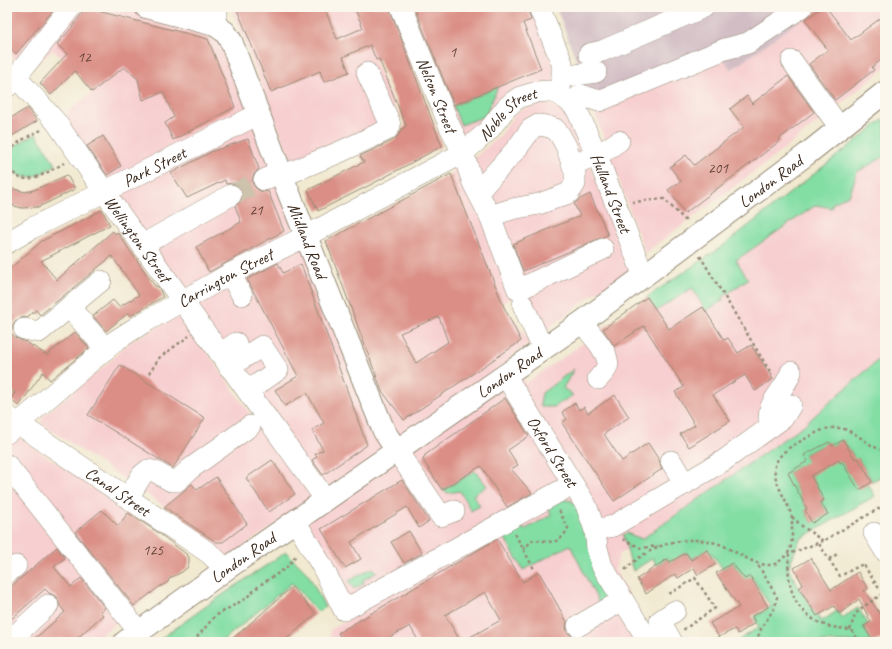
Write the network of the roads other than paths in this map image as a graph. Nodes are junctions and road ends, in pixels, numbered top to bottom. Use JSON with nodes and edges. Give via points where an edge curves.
{"nodes":[{"id":1,"x":71,"y":7,"type":"edge"},
{"id":2,"x":146,"y":7,"type":"edge"},
{"id":3,"x":192,"y":7,"type":"edge"},
{"id":4,"x":401,"y":7,"type":"edge"},
{"id":5,"x":539,"y":7,"type":"edge"},
{"id":6,"x":704,"y":7,"type":"edge"},
{"id":7,"x":802,"y":7,"type":"edge"},
{"id":8,"x":218,"y":16,"type":"edge"},
{"id":9,"x":792,"y":61,"type":"dead end"},
{"id":10,"x":367,"y":73,"type":"dead end"},
{"id":11,"x":12,"y":82,"type":"edge"},
{"id":12,"x":566,"y":89,"type":"junction"},
{"id":13,"x":885,"y":92,"type":"edge"},
{"id":14,"x":259,"y":114,"type":"junction"},
{"id":15,"x":840,"y":128,"type":"junction"},
{"id":16,"x":619,"y":141,"type":"dead end"},
{"id":17,"x":463,"y":153,"type":"junction"},
{"id":18,"x":597,"y":156,"type":"junction"},
{"id":19,"x":571,"y":164,"type":"junction"},
{"id":20,"x":276,"y":176,"type":"junction"},
{"id":21,"x":476,"y":187,"type":"junction"},
{"id":22,"x":104,"y":191,"type":"junction"},
{"id":23,"x":231,"y":194,"type":"tunnel mouth"},
{"id":24,"x":490,"y":216,"type":"junction"},
{"id":25,"x":306,"y":236,"type":"junction"},
{"id":26,"x":7,"y":243,"type":"edge"},
{"id":27,"x":142,"y":245,"type":"junction"},
{"id":28,"x":603,"y":249,"type":"dead end"},
{"id":29,"x":230,"y":274,"type":"junction"},
{"id":30,"x":644,"y":277,"type":"junction"},
{"id":31,"x":101,"y":281,"type":"dead end"},
{"id":32,"x":242,"y":295,"type":"dead end"},
{"id":33,"x":183,"y":301,"type":"junction"},
{"id":34,"x":523,"y":305,"type":"dead end"},
{"id":35,"x":70,"y":307,"type":"junction"},
{"id":36,"x":582,"y":322,"type":"junction"},
{"id":37,"x":24,"y":329,"type":"dead end"},
{"id":38,"x":106,"y":349,"type":"junction"},
{"id":39,"x":543,"y":349,"type":"junction"},
{"id":40,"x":228,"y":355,"type":"junction"},
{"id":41,"x":791,"y":372,"type":"dead end"},
{"id":42,"x":506,"y":375,"type":"junction"},
{"id":43,"x":598,"y":379,"type":"dead end"},
{"id":44,"x":248,"y":391,"type":"junction"},
{"id":45,"x":11,"y":424,"type":"edge"},
{"id":46,"x":250,"y":426,"type":"dead end"},
{"id":47,"x":397,"y":451,"type":"junction"},
{"id":48,"x":671,"y":462,"type":"dead end"},
{"id":49,"x":7,"y":465,"type":"edge"},
{"id":50,"x":573,"y":484,"type":"junction"},
{"id":51,"x":684,"y":484,"type":"junction"},
{"id":52,"x":128,"y":498,"type":"junction"},
{"id":53,"x":326,"y":500,"type":"junction"},
{"id":54,"x":454,"y":511,"type":"dead end"},
{"id":55,"x":301,"y":530,"type":"junction"},
{"id":56,"x":595,"y":530,"type":"junction"},
{"id":57,"x":874,"y":533,"type":"dead end"},
{"id":58,"x":885,"y":552,"type":"edge"},
{"id":59,"x":226,"y":569,"type":"junction"},
{"id":60,"x":622,"y":600,"type":"junction"},
{"id":61,"x":48,"y":605,"type":"dead end"},
{"id":62,"x":667,"y":616,"type":"dead end"},
{"id":63,"x":578,"y":626,"type":"dead end"},
{"id":64,"x":132,"y":637,"type":"edge"},
{"id":65,"x":8,"y":642,"type":"edge"},
{"id":66,"x":649,"y":642,"type":"edge"},
{"id":67,"x":672,"y":642,"type":"edge"}],
"edges":[{"from":1,"to":11,"type":"street"},
{"from":2,"to":8,"type":"main road","via":[[208,22]]},
{"from":3,"to":8,"type":"street"},
{"from":4,"to":17,"type":"street","name":"Nelson Street"},
{"from":5,"to":12,"type":"street","name":"Hulland Street"},
{"from":6,"to":12,"type":"street","via":[[590,58]]},
{"from":7,"to":12,"type":"street","via":[[748,43],[725,49],[599,101]]},
{"from":8,"to":14,"type":"main road","name":"Midland Road","via":[[232,41]]},
{"from":9,"to":15,"type":"street"},
{"from":10,"to":20,"type":"street","via":[[389,121],[390,126],[387,130],[342,151]]},
{"from":11,"to":22,"type":"street","name":"Wellington Street","via":[[56,122]]},
{"from":12,"to":17,"type":"street","name":"Noble Street","via":[[537,92],[520,97]]},
{"from":12,"to":18,"type":"street","name":"Hulland Street"},
{"from":13,"to":15,"type":"main road","name":"London Road"},
{"from":14,"to":20,"type":"main road","name":"Midland Road"},
{"from":14,"to":22,"type":"street","name":"Park Street"},
{"from":15,"to":30,"type":"main road","name":"London Road"},
{"from":16,"to":18,"type":"street"},
{"from":17,"to":21,"type":"street","name":"Nelson Street"},
{"from":17,"to":25,"type":"street","name":"Carrington Street"},
{"from":18,"to":19,"type":"street"},
{"from":18,"to":30,"type":"street","name":"Hulland Street"},
{"from":19,"to":21,"type":"street","via":[[560,135],[554,129],[538,125],[531,129],[518,147]]},
{"from":19,"to":24,"type":"street","via":[[575,172],[575,184],[569,192],[539,204]]},
{"from":20,"to":25,"type":"main road","name":"Midland Road"},
{"from":21,"to":24,"type":"street","name":"Nelson Street"},
{"from":22,"to":26,"type":"street","name":"Park Street"},
{"from":22,"to":27,"type":"street","name":"Wellington Street"},
{"from":23,"to":27,"type":"street"},
{"from":24,"to":28,"type":"street","name":"Nelson Street","via":[[518,290]]},
{"from":25,"to":29,"type":"street","name":"Carrington Street"},
{"from":25,"to":47,"type":"main road","name":"Midland Road","via":[[372,404],[384,431]]},
{"from":27,"to":33,"type":"street","name":"Wellington Street"},
{"from":29,"to":32,"type":"street"},
{"from":29,"to":33,"type":"street","name":"Carrington Street"},
{"from":30,"to":36,"type":"main road","name":"London Road"},
{"from":31,"to":35,"type":"street"},
{"from":33,"to":38,"type":"street","name":"Carrington Street","via":[[143,322]]},
{"from":33,"to":40,"type":"street","name":"Wellington Street","via":[[201,327]]},
{"from":34,"to":39,"type":"street"},
{"from":35,"to":37,"type":"street","via":[[39,332]]},
{"from":35,"to":38,"type":"street"},
{"from":36,"to":39,"type":"main road","name":"London Road"},
{"from":36,"to":43,"type":"street","via":[[606,356],[608,364]]},
{"from":38,"to":45,"type":"street","name":"Carrington Street"},
{"from":39,"to":42,"type":"main road","name":"London Road"},
{"from":40,"to":44,"type":"street","name":"Wellington Street"},
{"from":40,"to":44,"type":"street","via":[[262,346],[278,370]]},
{"from":41,"to":51,"type":"street","via":[[783,418],[723,461]]},
{"from":42,"to":47,"type":"main road","name":"London Road"},
{"from":42,"to":50,"type":"street","name":"Oxford Street"},
{"from":44,"to":53,"type":"street","name":"Wellington Street","via":[[282,427]]},
{"from":45,"to":52,"type":"street","name":"Canal Street"},
{"from":46,"to":52,"type":"street","via":[[177,481],[171,481],[148,470],[142,474]]},
{"from":47,"to":53,"type":"main road","name":"London Road"},
{"from":47,"to":54,"type":"street","via":[[441,516]]},
{"from":48,"to":51,"type":"street"},
{"from":49,"to":64,"type":"street"},
{"from":50,"to":55,"type":"street","via":[[344,610]]},
{"from":50,"to":56,"type":"street","name":"Oxford Street","via":[[586,504]]},
{"from":51,"to":56,"type":"street","via":[[613,526]]},
{"from":52,"to":59,"type":"street","name":"Canal Street","via":[[209,553]]},
{"from":53,"to":55,"type":"main road","name":"London Road"},
{"from":55,"to":59,"type":"main road","name":"London Road"},
{"from":56,"to":60,"type":"street","name":"Oxford Street","via":[[602,566]]},
{"from":57,"to":58,"type":"street"},
{"from":59,"to":64,"type":"main road","name":"London Road"},
{"from":60,"to":63,"type":"street"},
{"from":60,"to":66,"type":"street","name":"Oxford Street"},
{"from":61,"to":65,"type":"street"},
{"from":62,"to":67,"type":"street"}]}
